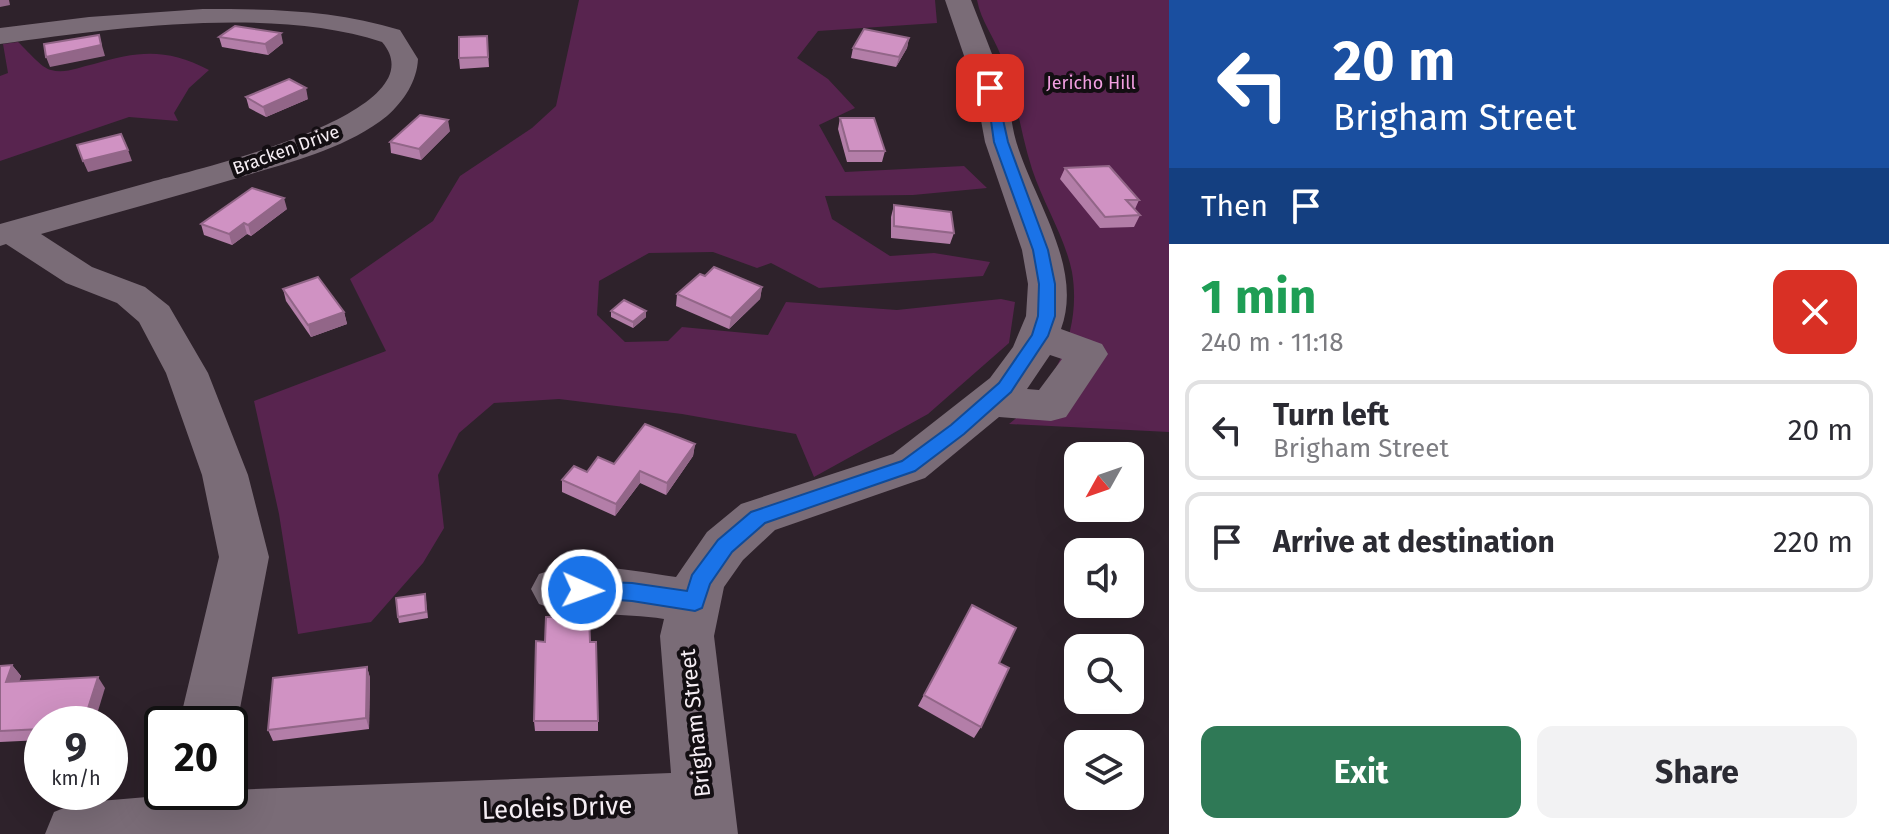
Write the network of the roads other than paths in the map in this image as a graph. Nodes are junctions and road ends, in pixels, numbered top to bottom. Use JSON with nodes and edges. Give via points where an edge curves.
{"nodes":[{"id":1,"x":958,"y":0,"type":"edge"},
{"id":2,"x":0,"y":36,"type":"edge"},
{"id":3,"x":6,"y":234,"type":"edge"},
{"id":4,"x":557,"y":589,"type":"dead end"},
{"id":5,"x":695,"y":602,"type":"junction"},
{"id":6,"x":212,"y":706,"type":"edge"},
{"id":7,"x":248,"y":809,"type":"edge"},
{"id":8,"x":181,"y":810,"type":"edge"},
{"id":9,"x":705,"y":818,"type":"edge"},
{"id":10,"x":76,"y":834,"type":"edge"}],
"edges":[{"from":1,"to":5,"type":"street","name":"Brigham Street","via":[[1040,250],[1047,284],[1040,336],[1005,388],[909,466],[758,517],[725,546],[700,581]]},
{"from":2,"to":3,"type":"street","name":"Bracken Drive","via":[[171,10],[271,2],[333,10],[371,23],[396,41],[404,57],[400,84],[371,114],[348,127],[274,156]]},
{"from":3,"to":6,"type":"street","via":[[79,275],[131,295],[155,315],[187,373],[225,475],[244,557]]},
{"from":4,"to":5,"type":"street","via":[[632,592]]},
{"from":5,"to":9,"type":"street","name":"Brigham Street","via":[[687,636]]},
{"from":7,"to":9,"type":"street","name":"Leoleis Drive"},
{"from":8,"to":10,"type":"street","name":"Leoleis Drive"}]}
